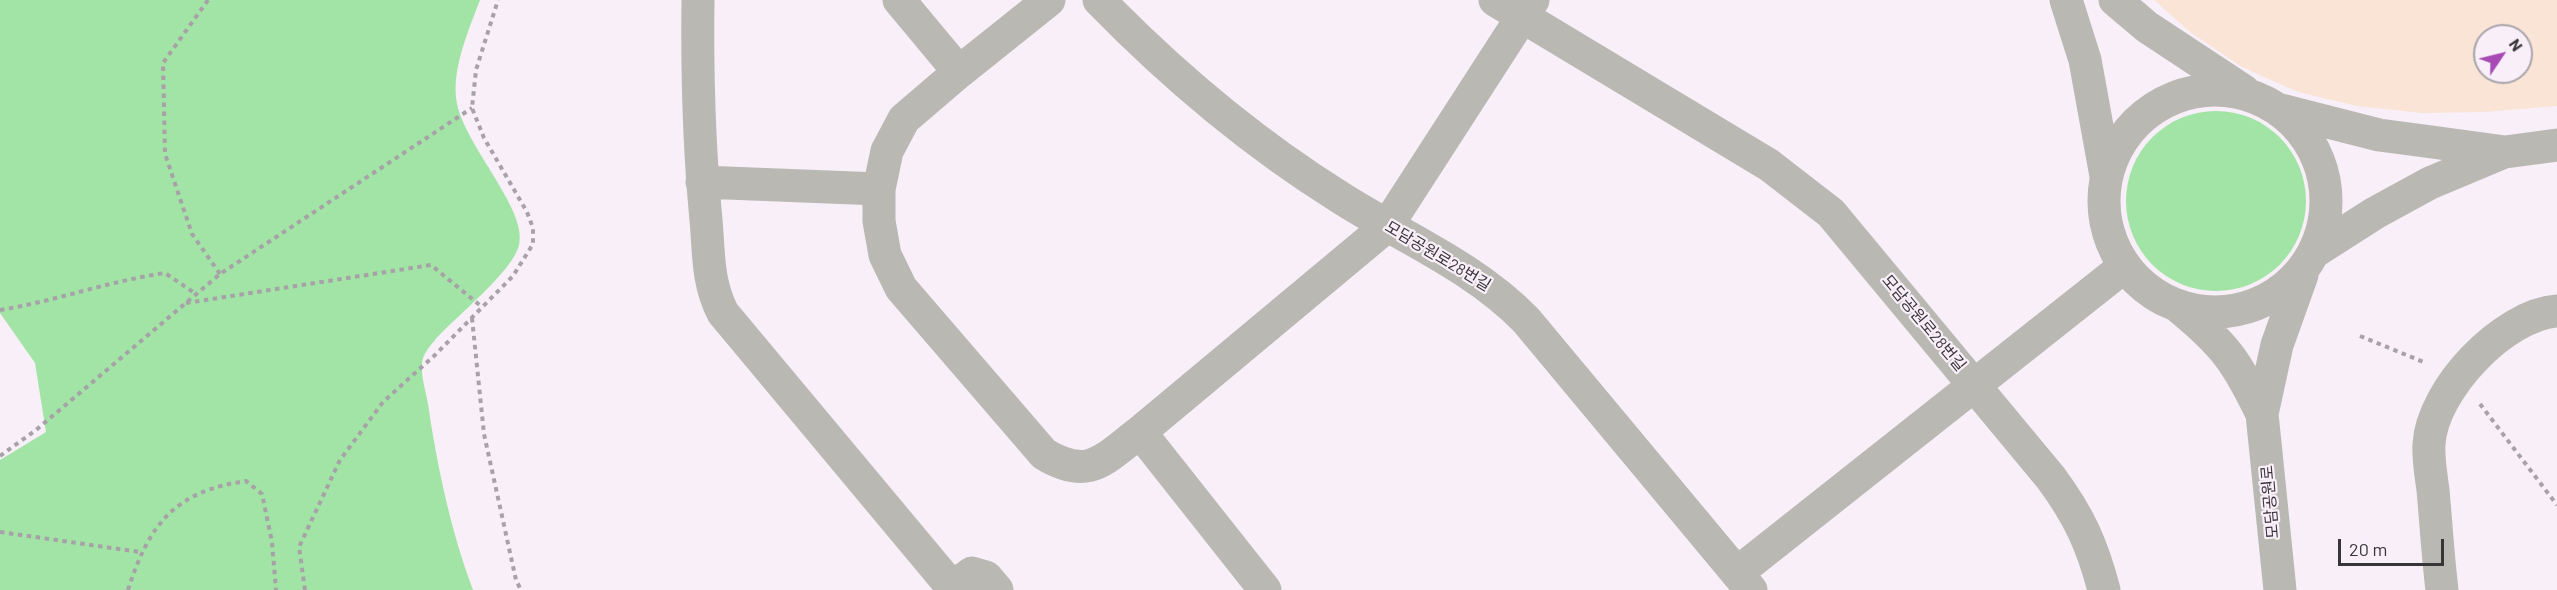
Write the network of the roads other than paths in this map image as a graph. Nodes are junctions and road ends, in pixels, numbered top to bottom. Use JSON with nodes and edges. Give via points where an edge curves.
{"nodes":[{"id":1,"x":698,"y":0,"type":"edge"},
{"id":2,"x":899,"y":0,"type":"edge"},
{"id":3,"x":1049,"y":0,"type":"edge"},
{"id":4,"x":1099,"y":0,"type":"edge"},
{"id":5,"x":1495,"y":0,"type":"edge"},
{"id":6,"x":2066,"y":0,"type":"edge"},
{"id":7,"x":2115,"y":0,"type":"edge"},
{"id":8,"x":1528,"y":8,"type":"edge"},
{"id":9,"x":959,"y":72,"type":"junction"},
{"id":10,"x":2248,"y":94,"type":"junction"},
{"id":11,"x":2281,"y":110,"type":"junction"},
{"id":12,"x":2557,"y":145,"type":"edge"},
{"id":13,"x":2505,"y":152,"type":"junction"},
{"id":14,"x":2106,"y":177,"type":"junction"},
{"id":15,"x":702,"y":182,"type":"junction"},
{"id":16,"x":879,"y":189,"type":"junction"},
{"id":17,"x":1387,"y":226,"type":"junction"},
{"id":18,"x":2309,"y":260,"type":"junction"},
{"id":19,"x":2125,"y":266,"type":"junction"},
{"id":20,"x":2177,"y":306,"type":"junction"},
{"id":21,"x":2557,"y":311,"type":"edge"},
{"id":22,"x":1974,"y":384,"type":"junction"},
{"id":23,"x":2262,"y":414,"type":"junction"},
{"id":24,"x":1140,"y":432,"type":"junction"},
{"id":25,"x":1744,"y":581,"type":"edge"},
{"id":26,"x":997,"y":590,"type":"edge"},
{"id":27,"x":1265,"y":590,"type":"edge"},
{"id":28,"x":2104,"y":590,"type":"edge"},
{"id":29,"x":2280,"y":590,"type":"edge"},
{"id":30,"x":2442,"y":590,"type":"edge"}],
"edges":[{"from":1,"to":15,"type":"street"},
{"from":2,"to":9,"type":"street"},
{"from":3,"to":9,"type":"street"},
{"from":4,"to":17,"type":"street","name":"모담공원로28번길","via":[[1226,117]]},
{"from":5,"to":8,"type":"street","name":"모담공원로28번길"},
{"from":6,"to":14,"type":"street","via":[[2085,60]]},
{"from":7,"to":10,"type":"street","via":[[2147,27]]},
{"from":8,"to":17,"type":"street"},
{"from":8,"to":22,"type":"street","name":"모담공원로28번길","via":[[1769,165],[1832,213]]},
{"from":9,"to":16,"type":"street","via":[[904,119],[887,151]]},
{"from":10,"to":11,"type":"street"},
{"from":10,"to":14,"type":"street","via":[[2211,89],[2175,96],[2144,114],[2120,142]]},
{"from":11,"to":13,"type":"street","via":[[2379,135]]},
{"from":11,"to":18,"type":"street","via":[[2306,135],[2322,167],[2327,202],[2321,237]]},
{"from":12,"to":13,"type":"street"},
{"from":13,"to":18,"type":"street","via":[[2430,183],[2374,213]]},
{"from":14,"to":19,"type":"street","via":[[2104,208],[2110,238]]},
{"from":15,"to":16,"type":"street"},
{"from":15,"to":26,"type":"street","via":[[712,291],[723,313],[946,580],[960,582],[972,573],[986,577]]},
{"from":16,"to":24,"type":"street","via":[[885,255],[901,288],[1044,454],[1064,466],[1083,468],[1103,460]]},
{"from":17,"to":24,"type":"street"},
{"from":17,"to":25,"type":"street","name":"모담공원로28번길","via":[[1467,270],[1502,295]]},
{"from":18,"to":20,"type":"street","via":[[2279,293],[2247,308],[2212,313]]},
{"from":18,"to":23,"type":"street","via":[[2277,345]]},
{"from":19,"to":20,"type":"street","via":[[2146,288]]},
{"from":19,"to":22,"type":"street"},
{"from":20,"to":23,"type":"street","via":[[2226,350]]},
{"from":21,"to":30,"type":"street","via":[[2543,312],[2516,324],[2488,345],[2440,406],[2428,443]]},
{"from":22,"to":25,"type":"street"},
{"from":22,"to":28,"type":"street","name":"모담공원로28번길","via":[[2077,514]]},
{"from":23,"to":29,"type":"street","name":"모담공원로"},
{"from":24,"to":27,"type":"street"}]}
